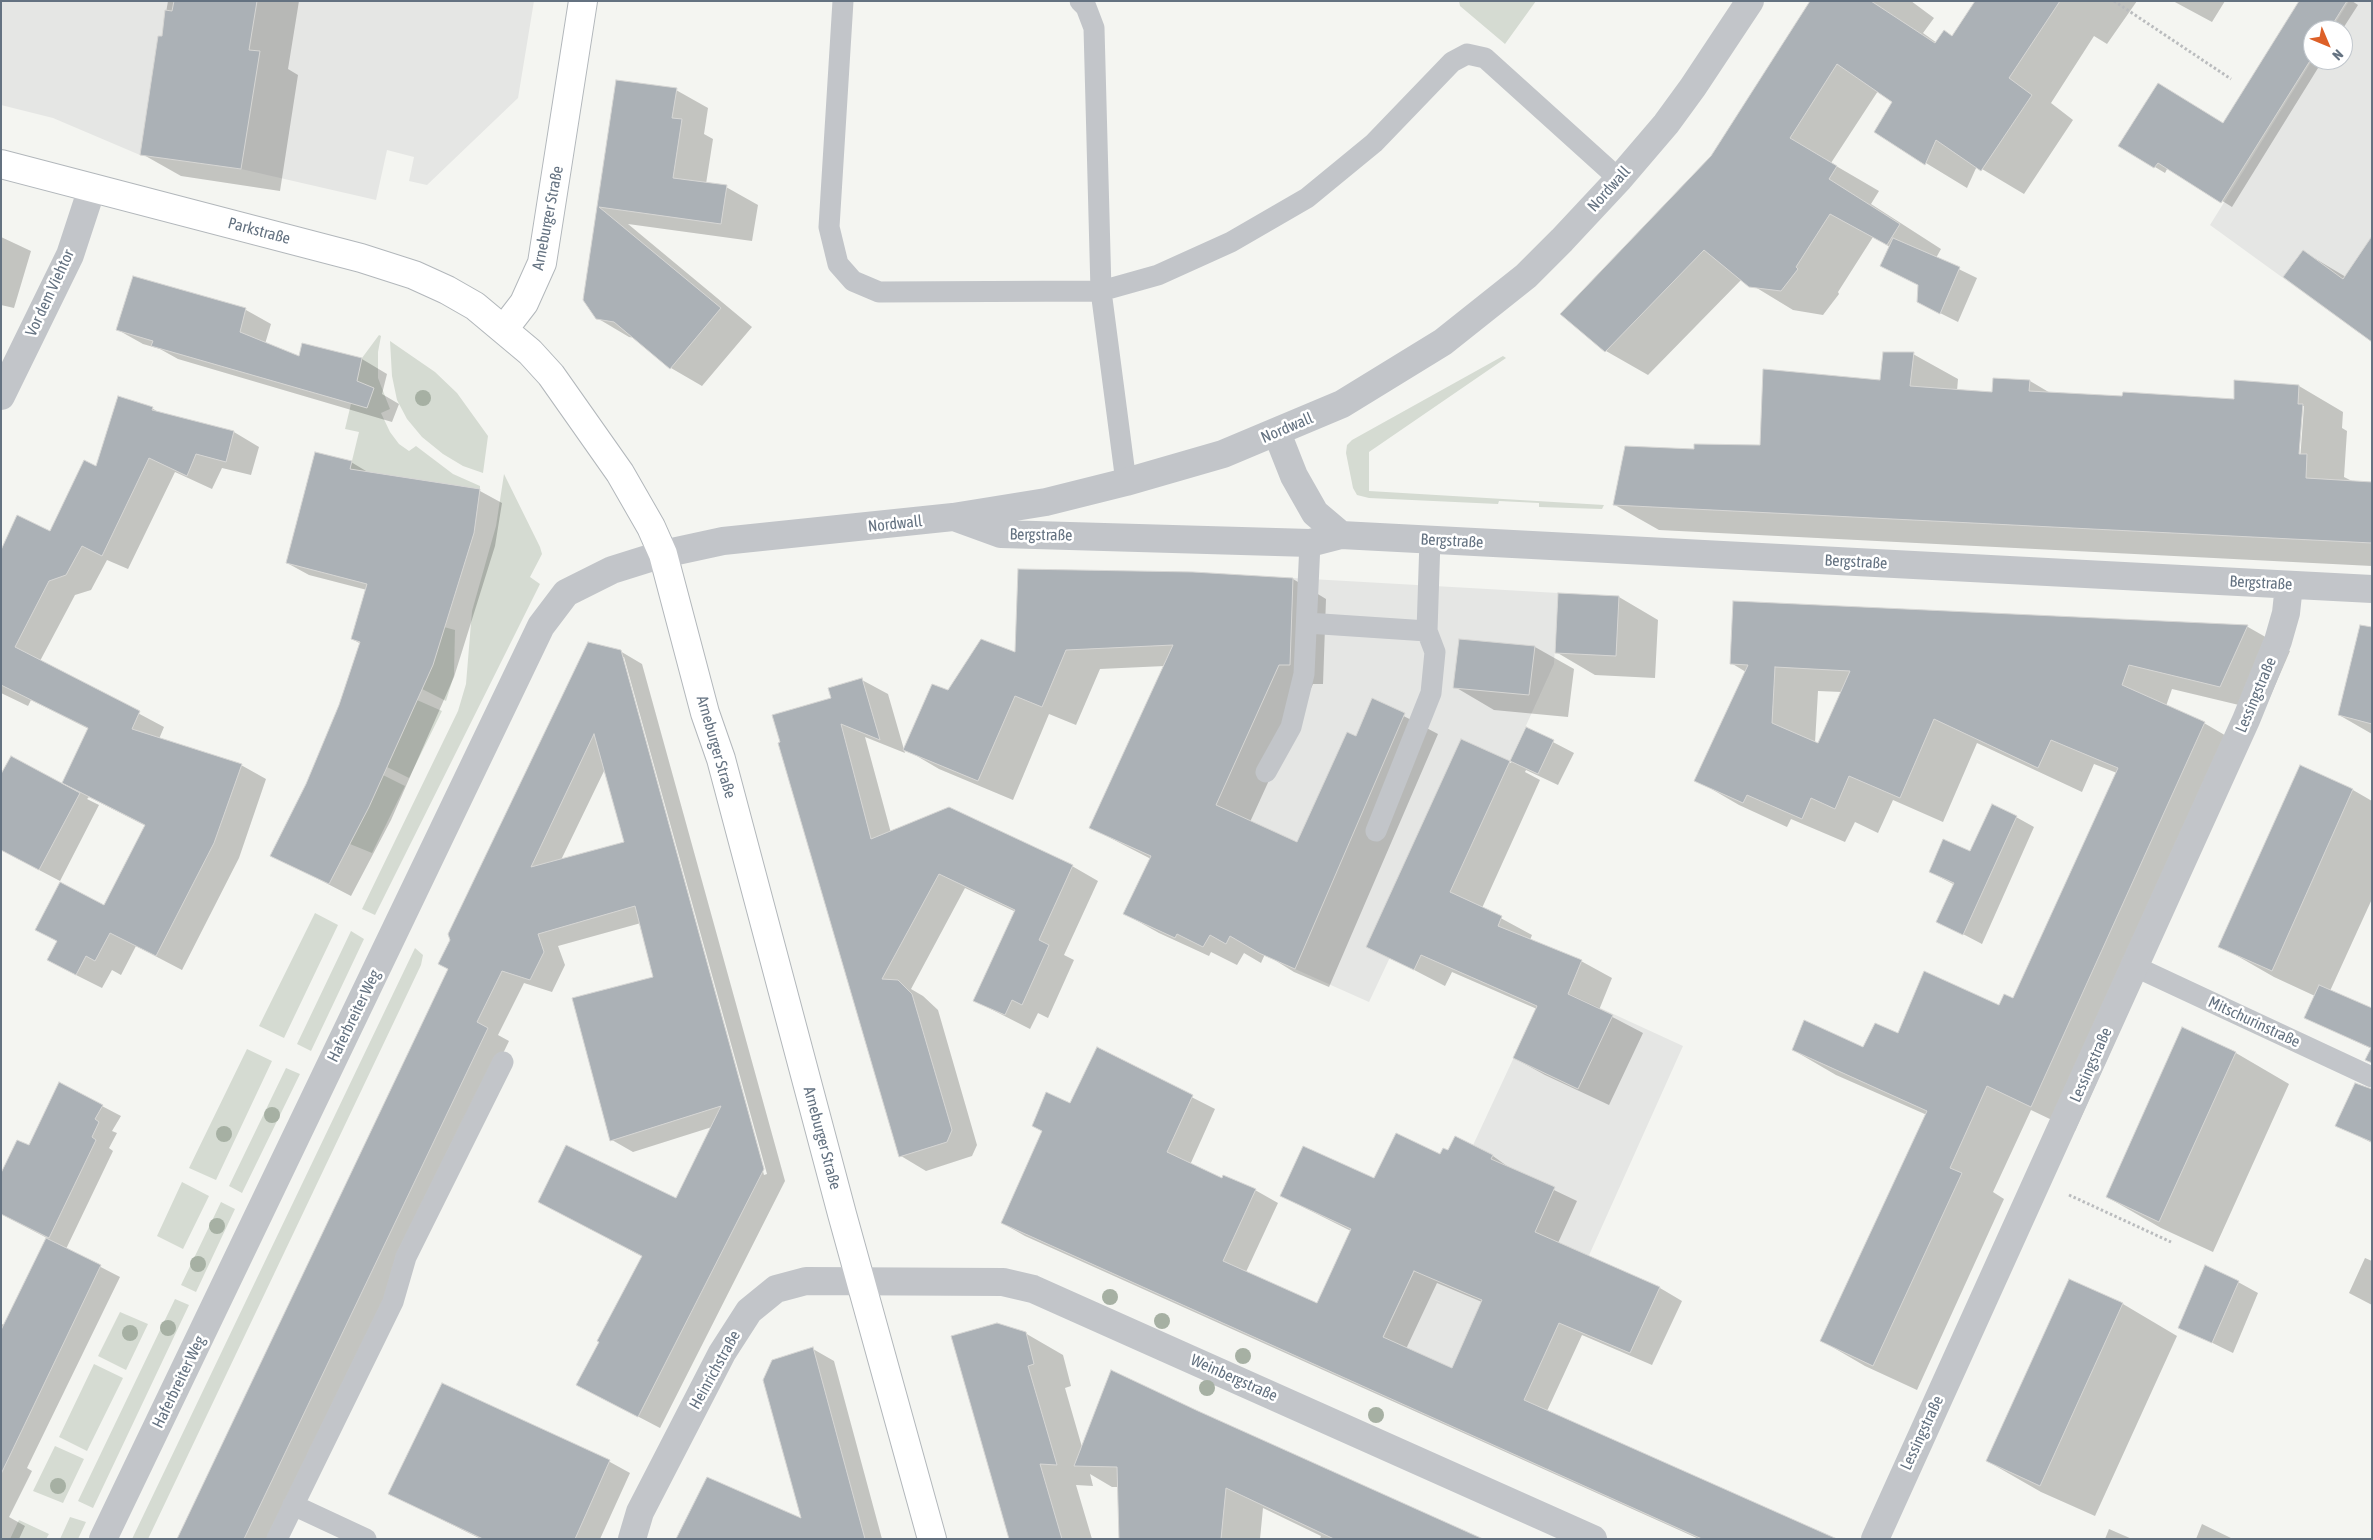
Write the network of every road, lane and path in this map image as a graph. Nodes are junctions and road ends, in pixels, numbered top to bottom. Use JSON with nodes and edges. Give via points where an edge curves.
{"nodes":[{"id":1,"x":584,"y":1,"type":"edge"},
{"id":2,"x":843,"y":1,"type":"edge"},
{"id":3,"x":1080,"y":1,"type":"edge"},
{"id":4,"x":1750,"y":1,"type":"edge"},
{"id":5,"x":2114,"y":1,"type":"edge"},
{"id":6,"x":2230,"y":79,"type":"dead end"},
{"id":7,"x":1,"y":164,"type":"edge"},
{"id":8,"x":1619,"y":179,"type":"junction"},
{"id":9,"x":92,"y":188,"type":"junction"},
{"id":10,"x":1101,"y":291,"type":"junction"},
{"id":11,"x":504,"y":329,"type":"junction"},
{"id":12,"x":1,"y":396,"type":"edge"},
{"id":13,"x":1276,"y":433,"type":"junction"},
{"id":14,"x":1126,"y":482,"type":"junction"},
{"id":15,"x":953,"y":517,"type":"junction"},
{"id":16,"x":1341,"y":535,"type":"junction"},
{"id":17,"x":1430,"y":540,"type":"junction"},
{"id":18,"x":1310,"y":542,"type":"junction"},
{"id":19,"x":663,"y":554,"type":"junction"},
{"id":20,"x":2289,"y":584,"type":"junction"},
{"id":21,"x":2372,"y":589,"type":"edge"},
{"id":22,"x":1306,"y":623,"type":"junction"},
{"id":23,"x":1427,"y":630,"type":"junction"},
{"id":24,"x":1266,"y":772,"type":"dead end"},
{"id":25,"x":1376,"y":831,"type":"dead end"},
{"id":26,"x":2136,"y":967,"type":"junction"},
{"id":27,"x":503,"y":1062,"type":"dead end"},
{"id":28,"x":2372,"y":1077,"type":"edge"},
{"id":29,"x":2038,"y":1182,"type":"junction"},
{"id":30,"x":2171,"y":1242,"type":"dead end"},
{"id":31,"x":861,"y":1282,"type":"junction"},
{"id":32,"x":293,"y":1505,"type":"junction"},
{"id":33,"x":103,"y":1539,"type":"edge"},
{"id":34,"x":277,"y":1539,"type":"edge"},
{"id":35,"x":366,"y":1539,"type":"edge"},
{"id":36,"x":632,"y":1539,"type":"edge"},
{"id":37,"x":932,"y":1539,"type":"edge"},
{"id":38,"x":1593,"y":1539,"type":"edge"},
{"id":39,"x":1875,"y":1539,"type":"edge"}],
"edges":[{"from":1,"to":11,"type":"main road","name":"Arneburger Straße","via":[[542,263],[524,303]]},
{"from":2,"to":10,"type":"lane","via":[[829,227],[838,264],[853,281],[879,292]]},
{"from":3,"to":10,"type":"lane","via":[[1086,7],[1094,28]]},
{"from":4,"to":8,"type":"street","name":"Nordwall","via":[[1693,87]]},
{"from":5,"to":6,"type":"path"},
{"from":7,"to":9,"type":"main road","name":"Parkstraße"},
{"from":8,"to":10,"type":"lane","via":[[1485,58],[1466,54],[1452,62],[1374,143],[1307,198],[1231,242],[1158,274]]},
{"from":8,"to":13,"type":"street","name":"Nordwall","via":[[1526,276],[1443,342],[1342,404]]},
{"from":9,"to":11,"type":"main road","name":"Parkstraße","via":[[395,268],[447,290],[475,306]]},
{"from":9,"to":12,"type":"street","name":"Vor dem Viehtor","via":[[70,255]]},
{"from":10,"to":14,"type":"lane"},
{"from":11,"to":19,"type":"main road","name":"Arneburger Straße","via":[[551,375],[594,435],[641,507]]},
{"from":13,"to":14,"type":"street","name":"Nordwall","via":[[1223,454]]},
{"from":13,"to":16,"type":"street","via":[[1315,514]]},
{"from":14,"to":15,"type":"street","name":"Nordwall","via":[[1046,502]]},
{"from":15,"to":18,"type":"street","name":"Bergstraße","via":[[1001,534]]},
{"from":15,"to":19,"type":"street","name":"Nordwall","via":[[723,541]]},
{"from":16,"to":17,"type":"street","name":"Bergstraße"},
{"from":16,"to":18,"type":"street","name":"Bergstraße"},
{"from":17,"to":20,"type":"street","name":"Bergstraße"},
{"from":17,"to":23,"type":"lane"},
{"from":18,"to":22,"type":"lane"},
{"from":19,"to":31,"type":"main road","name":"Arneburger Straße"},
{"from":19,"to":33,"type":"street","name":"Haferbreiter Weg","via":[[612,570],[570,589],[541,626]]},
{"from":20,"to":21,"type":"street","name":"Bergstraße"},
{"from":20,"to":26,"type":"street","name":"Lessingstraße","via":[[2286,613],[2275,650]]},
{"from":22,"to":23,"type":"lane"},
{"from":22,"to":24,"type":"lane","via":[[1304,674],[1291,727]]},
{"from":23,"to":25,"type":"lane","via":[[1435,652],[1431,694]]},
{"from":26,"to":28,"type":"lane","name":"Mitschurinstraße"},
{"from":26,"to":29,"type":"street","name":"Lessingstraße"},
{"from":27,"to":32,"type":"lane","via":[[406,1257],[393,1302]]},
{"from":29,"to":30,"type":"path"},
{"from":29,"to":39,"type":"street","name":"Lessingstraße"},
{"from":31,"to":36,"type":"street","name":"Heinrichstraße","via":[[806,1281],[793,1284],[776,1290],[749,1311],[722,1352],[644,1503]]},
{"from":31,"to":37,"type":"main road","name":"Arneburger Straße"},
{"from":31,"to":38,"type":"street","name":"Weinbergstraße","via":[[1004,1282],[1033,1289]]},
{"from":32,"to":34,"type":"lane"},
{"from":32,"to":35,"type":"lane"}]}
